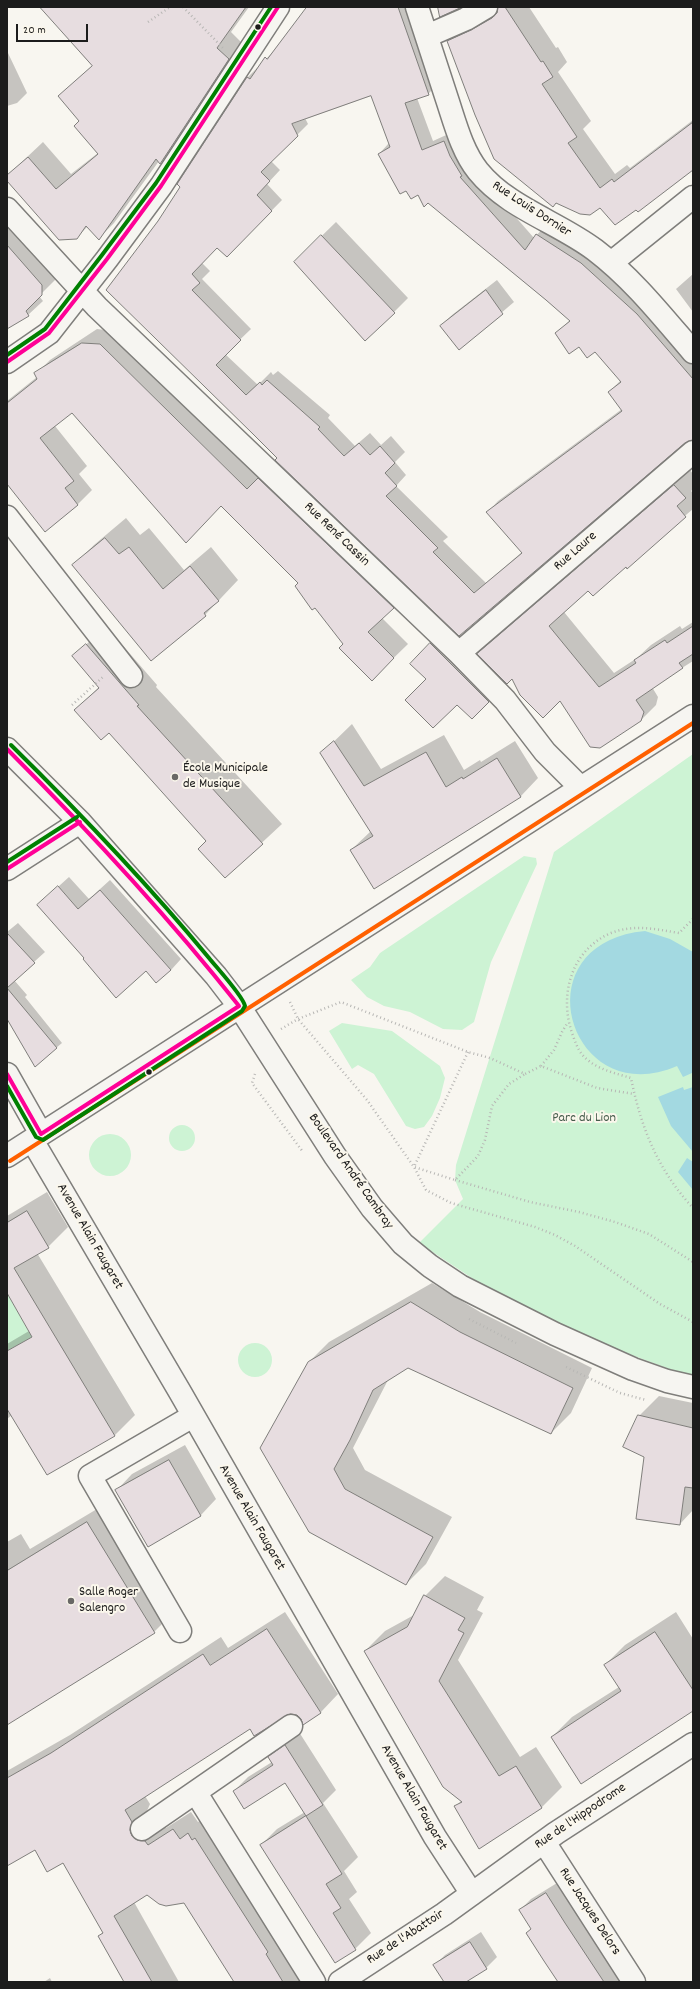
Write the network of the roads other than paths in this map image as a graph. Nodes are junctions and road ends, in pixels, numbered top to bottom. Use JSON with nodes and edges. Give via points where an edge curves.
{"nodes":[{"id":1,"x":278,"y":7,"type":"edge"},
{"id":2,"x":417,"y":7,"type":"edge"},
{"id":3,"x":486,"y":7,"type":"edge"},
{"id":4,"x":427,"y":36,"type":"junction"},
{"id":5,"x":693,"y":198,"type":"edge"},
{"id":6,"x":7,"y":209,"type":"edge"},
{"id":7,"x":611,"y":263,"type":"junction"},
{"id":8,"x":81,"y":292,"type":"junction"},
{"id":9,"x":693,"y":352,"type":"edge"},
{"id":10,"x":7,"y":362,"type":"edge"},
{"id":11,"x":693,"y":452,"type":"edge"},
{"id":12,"x":7,"y":517,"type":"edge"},
{"id":13,"x":459,"y":653,"type":"junction"},
{"id":14,"x":126,"y":669,"type":"road end"},
{"id":15,"x":693,"y":716,"type":"edge"},
{"id":16,"x":7,"y":749,"type":"edge"},
{"id":17,"x":580,"y":788,"type":"junction"},
{"id":18,"x":80,"y":822,"type":"junction"},
{"id":19,"x":7,"y":869,"type":"edge"},
{"id":20,"x":239,"y":1006,"type":"junction"},
{"id":21,"x":7,"y":1074,"type":"edge"},
{"id":22,"x":36,"y":1137,"type":"junction"},
{"id":23,"x":7,"y":1156,"type":"edge"},
{"id":24,"x":693,"y":1387,"type":"edge"},
{"id":25,"x":193,"y":1416,"type":"junction"},
{"id":26,"x":180,"y":1631,"type":"dead end"},
{"id":27,"x":291,"y":1726,"type":"dead end"},
{"id":28,"x":693,"y":1744,"type":"edge"},
{"id":29,"x":196,"y":1793,"type":"junction"},
{"id":30,"x":142,"y":1829,"type":"dead end"},
{"id":31,"x":544,"y":1842,"type":"junction"},
{"id":32,"x":472,"y":1894,"type":"junction"},
{"id":33,"x":314,"y":1982,"type":"edge"},
{"id":34,"x":340,"y":1982,"type":"edge"},
{"id":35,"x":634,"y":1982,"type":"edge"}],
"edges":[{"from":1,"to":8,"type":"street","via":[[146,207]]},
{"from":2,"to":4,"type":"street","name":"Rue Louis Dornier"},
{"from":3,"to":4,"type":"street"},
{"from":4,"to":7,"type":"street","name":"Rue Louis Dornier","via":[[461,139],[478,170],[501,193],[594,249]]},
{"from":5,"to":7,"type":"street"},
{"from":6,"to":8,"type":"street","name":"Rue René Cassin"},
{"from":7,"to":9,"type":"street","name":"Rue Louis Dornier","via":[[642,292]]},
{"from":8,"to":10,"type":"street","via":[[49,333]]},
{"from":8,"to":13,"type":"street","name":"Rue René Cassin"},
{"from":11,"to":13,"type":"street","name":"Rue Laure"},
{"from":12,"to":14,"type":"street"},
{"from":13,"to":17,"type":"street","name":"Rue René Cassin","via":[[505,700],[545,752]]},
{"from":15,"to":17,"type":"street"},
{"from":16,"to":18,"type":"street","name":"Boulevard André Cambray"},
{"from":17,"to":20,"type":"street"},
{"from":18,"to":19,"type":"street"},
{"from":18,"to":20,"type":"street","name":"Boulevard André Cambray","via":[[205,962]]},
{"from":20,"to":22,"type":"street"},
{"from":20,"to":24,"type":"street","name":"Boulevard André Cambray","via":[[335,1156],[387,1226],[416,1255],[460,1286],[555,1334],[633,1369]]},
{"from":21,"to":22,"type":"street","name":"Avenue Alain Faugaret"},
{"from":22,"to":23,"type":"street"},
{"from":22,"to":25,"type":"street","name":"Avenue Alain Faugaret"},
{"from":25,"to":26,"type":"street","via":[[90,1476]]},
{"from":25,"to":32,"type":"street","name":"Avenue Alain Faugaret","via":[[435,1837]]},
{"from":27,"to":29,"type":"street"},
{"from":28,"to":31,"type":"street","name":"Rue de l'Hippodrome"},
{"from":29,"to":30,"type":"street"},
{"from":29,"to":33,"type":"street"},
{"from":31,"to":32,"type":"street","name":"Rue de l'Hippodrome"},
{"from":31,"to":35,"type":"street","name":"Rue Jacques Delors"},
{"from":32,"to":34,"type":"street","name":"Rue de l'Abattoir"}]}
